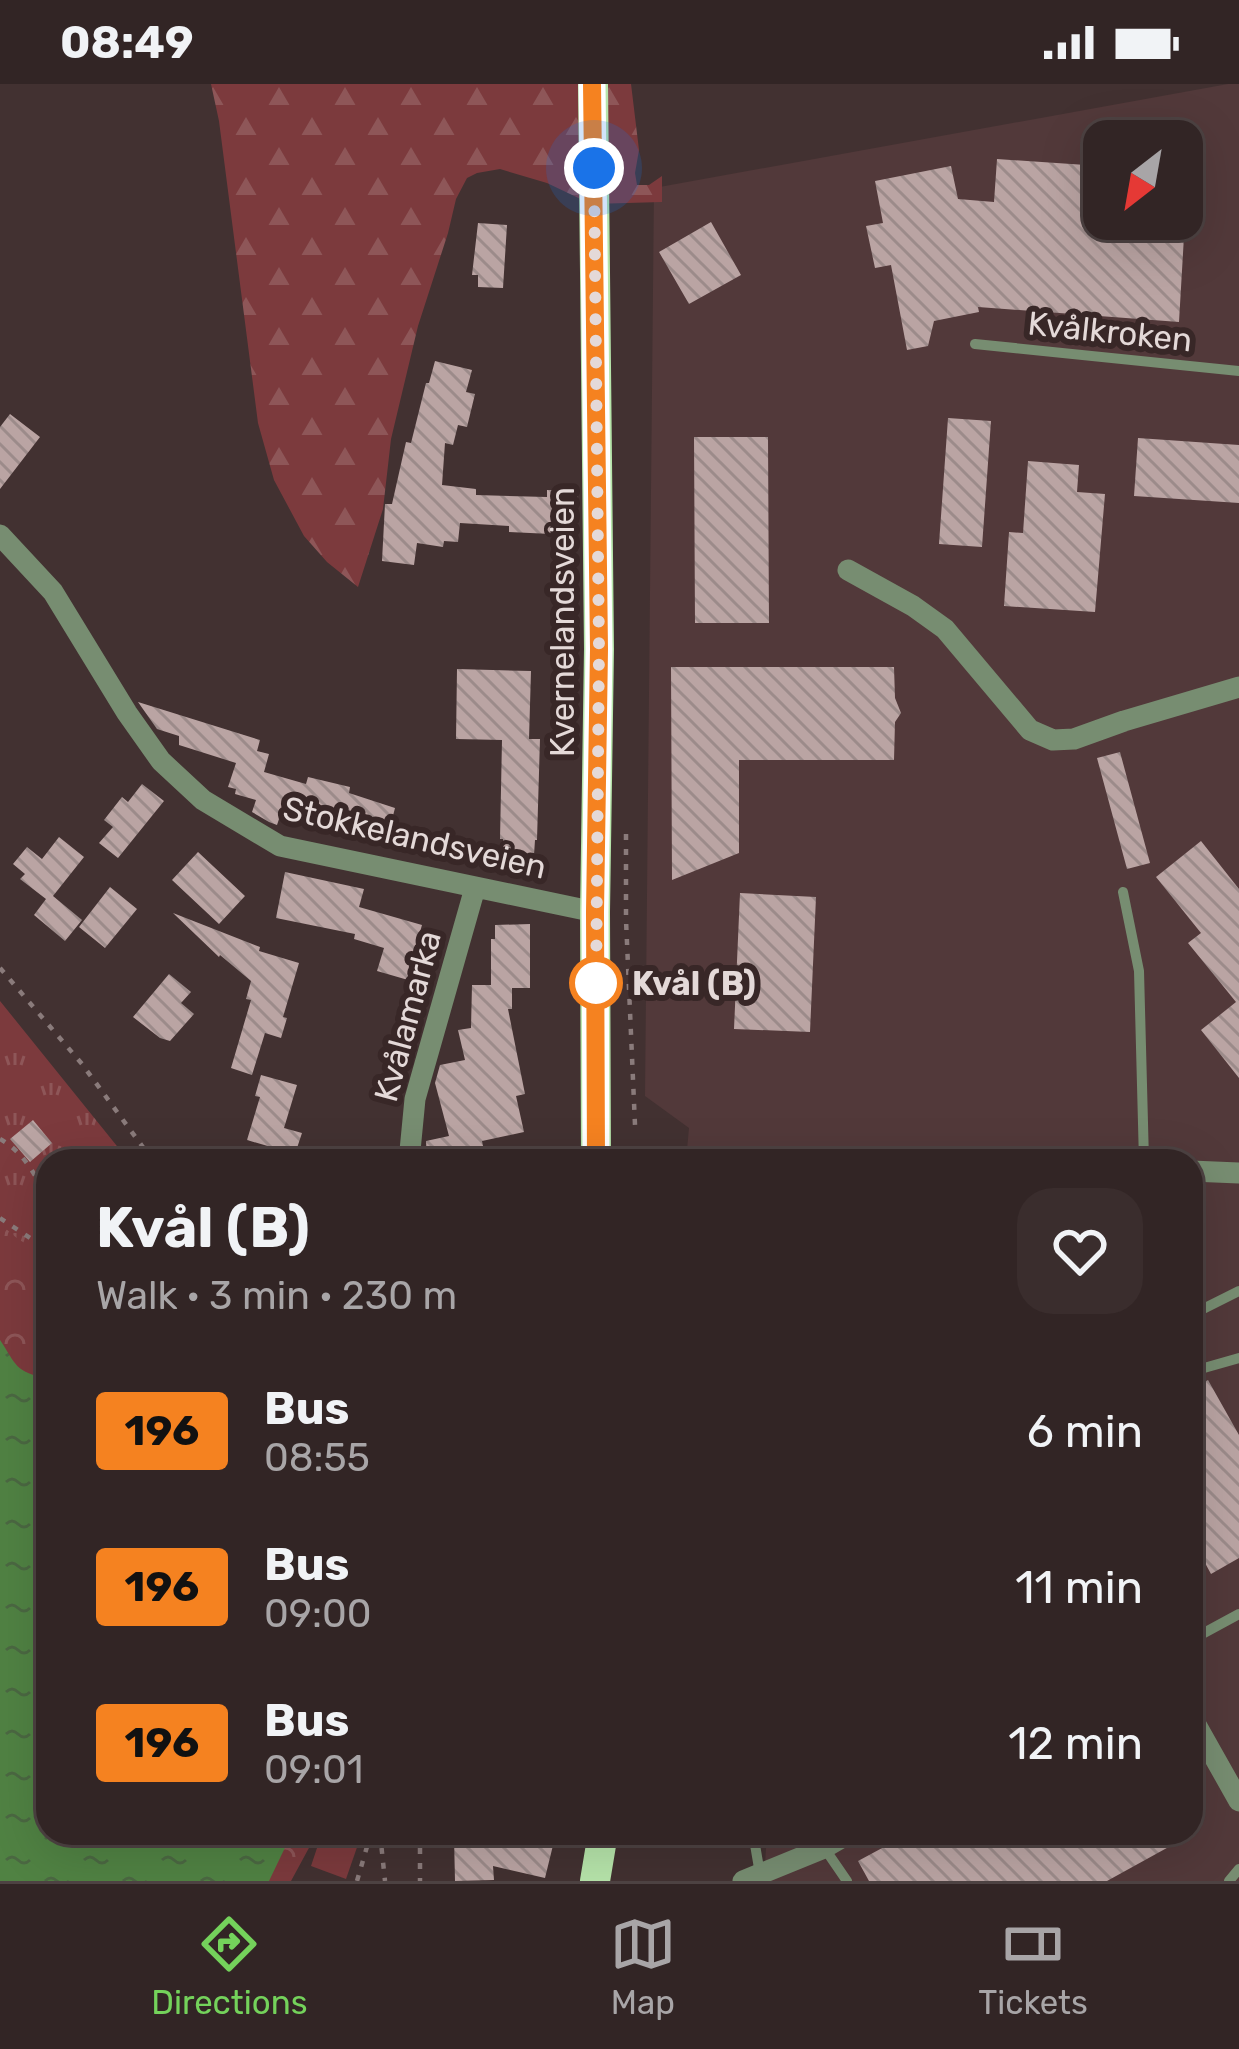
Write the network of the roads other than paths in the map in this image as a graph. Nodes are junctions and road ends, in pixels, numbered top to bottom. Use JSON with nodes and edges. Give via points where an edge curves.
{"nodes":[{"id":1,"x":592,"y":84,"type":"edge"},
{"id":2,"x":975,"y":344,"type":"dead end"},
{"id":3,"x":1239,"y":371,"type":"edge"},
{"id":4,"x":0,"y":535,"type":"edge"},
{"id":5,"x":848,"y":570,"type":"dead end"},
{"id":6,"x":1239,"y":687,"type":"edge"},
{"id":7,"x":475,"y":888,"type":"junction"},
{"id":8,"x":1124,"y":892,"type":"dead end"},
{"id":9,"x":595,"y":912,"type":"junction"},
{"id":10,"x":410,"y":1149,"type":"edge"},
{"id":11,"x":598,"y":1149,"type":"edge"},
{"id":12,"x":1144,"y":1149,"type":"edge"},
{"id":13,"x":1203,"y":1172,"type":"edge"},
{"id":14,"x":1239,"y":1173,"type":"edge"},
{"id":15,"x":1239,"y":1291,"type":"edge"},
{"id":16,"x":1203,"y":1309,"type":"edge"},
{"id":17,"x":1239,"y":1358,"type":"edge"},
{"id":18,"x":1203,"y":1369,"type":"edge"},
{"id":19,"x":1239,"y":1614,"type":"edge"},
{"id":20,"x":1203,"y":1634,"type":"edge"},
{"id":21,"x":1203,"y":1738,"type":"edge"},
{"id":22,"x":1239,"y":1802,"type":"edge"},
{"id":23,"x":601,"y":1845,"type":"edge"},
{"id":24,"x":753,"y":1845,"type":"edge"},
{"id":25,"x":829,"y":1845,"type":"edge"},
{"id":26,"x":824,"y":1848,"type":"junction"},
{"id":27,"x":1239,"y":1869,"type":"edge"},
{"id":28,"x":752,"y":1878,"type":"edge"},
{"id":29,"x":595,"y":1881,"type":"edge"},
{"id":30,"x":847,"y":1881,"type":"edge"},
{"id":31,"x":1229,"y":1881,"type":"edge"}],
"edges":[{"from":1,"to":9,"type":"main road","name":"Kvernelandsveien"},
{"from":2,"to":3,"type":"lane","name":"Kvålkroken"},
{"from":4,"to":7,"type":"street","name":"Stokkelandsveien","via":[[53,592],[161,760],[203,800],[280,846]]},
{"from":5,"to":6,"type":"street","via":[[945,628],[1030,730],[1052,740]]},
{"from":7,"to":9,"type":"street","name":"Stokkelandsveien"},
{"from":7,"to":10,"type":"street","name":"Kvålamarka","via":[[420,1076]]},
{"from":8,"to":12,"type":"lane","via":[[1139,971]]},
{"from":9,"to":11,"type":"main road","name":"Kvernelandsveien"},
{"from":13,"to":14,"type":"street"},
{"from":15,"to":16,"type":"lane"},
{"from":17,"to":18,"type":"lane"},
{"from":19,"to":20,"type":"lane"},
{"from":21,"to":22,"type":"street"},
{"from":23,"to":29,"type":"main road"},
{"from":24,"to":28,"type":"lane"},
{"from":25,"to":26,"type":"street"},
{"from":26,"to":28,"type":"street"},
{"from":26,"to":30,"type":"lane"},
{"from":27,"to":31,"type":"lane"}]}
